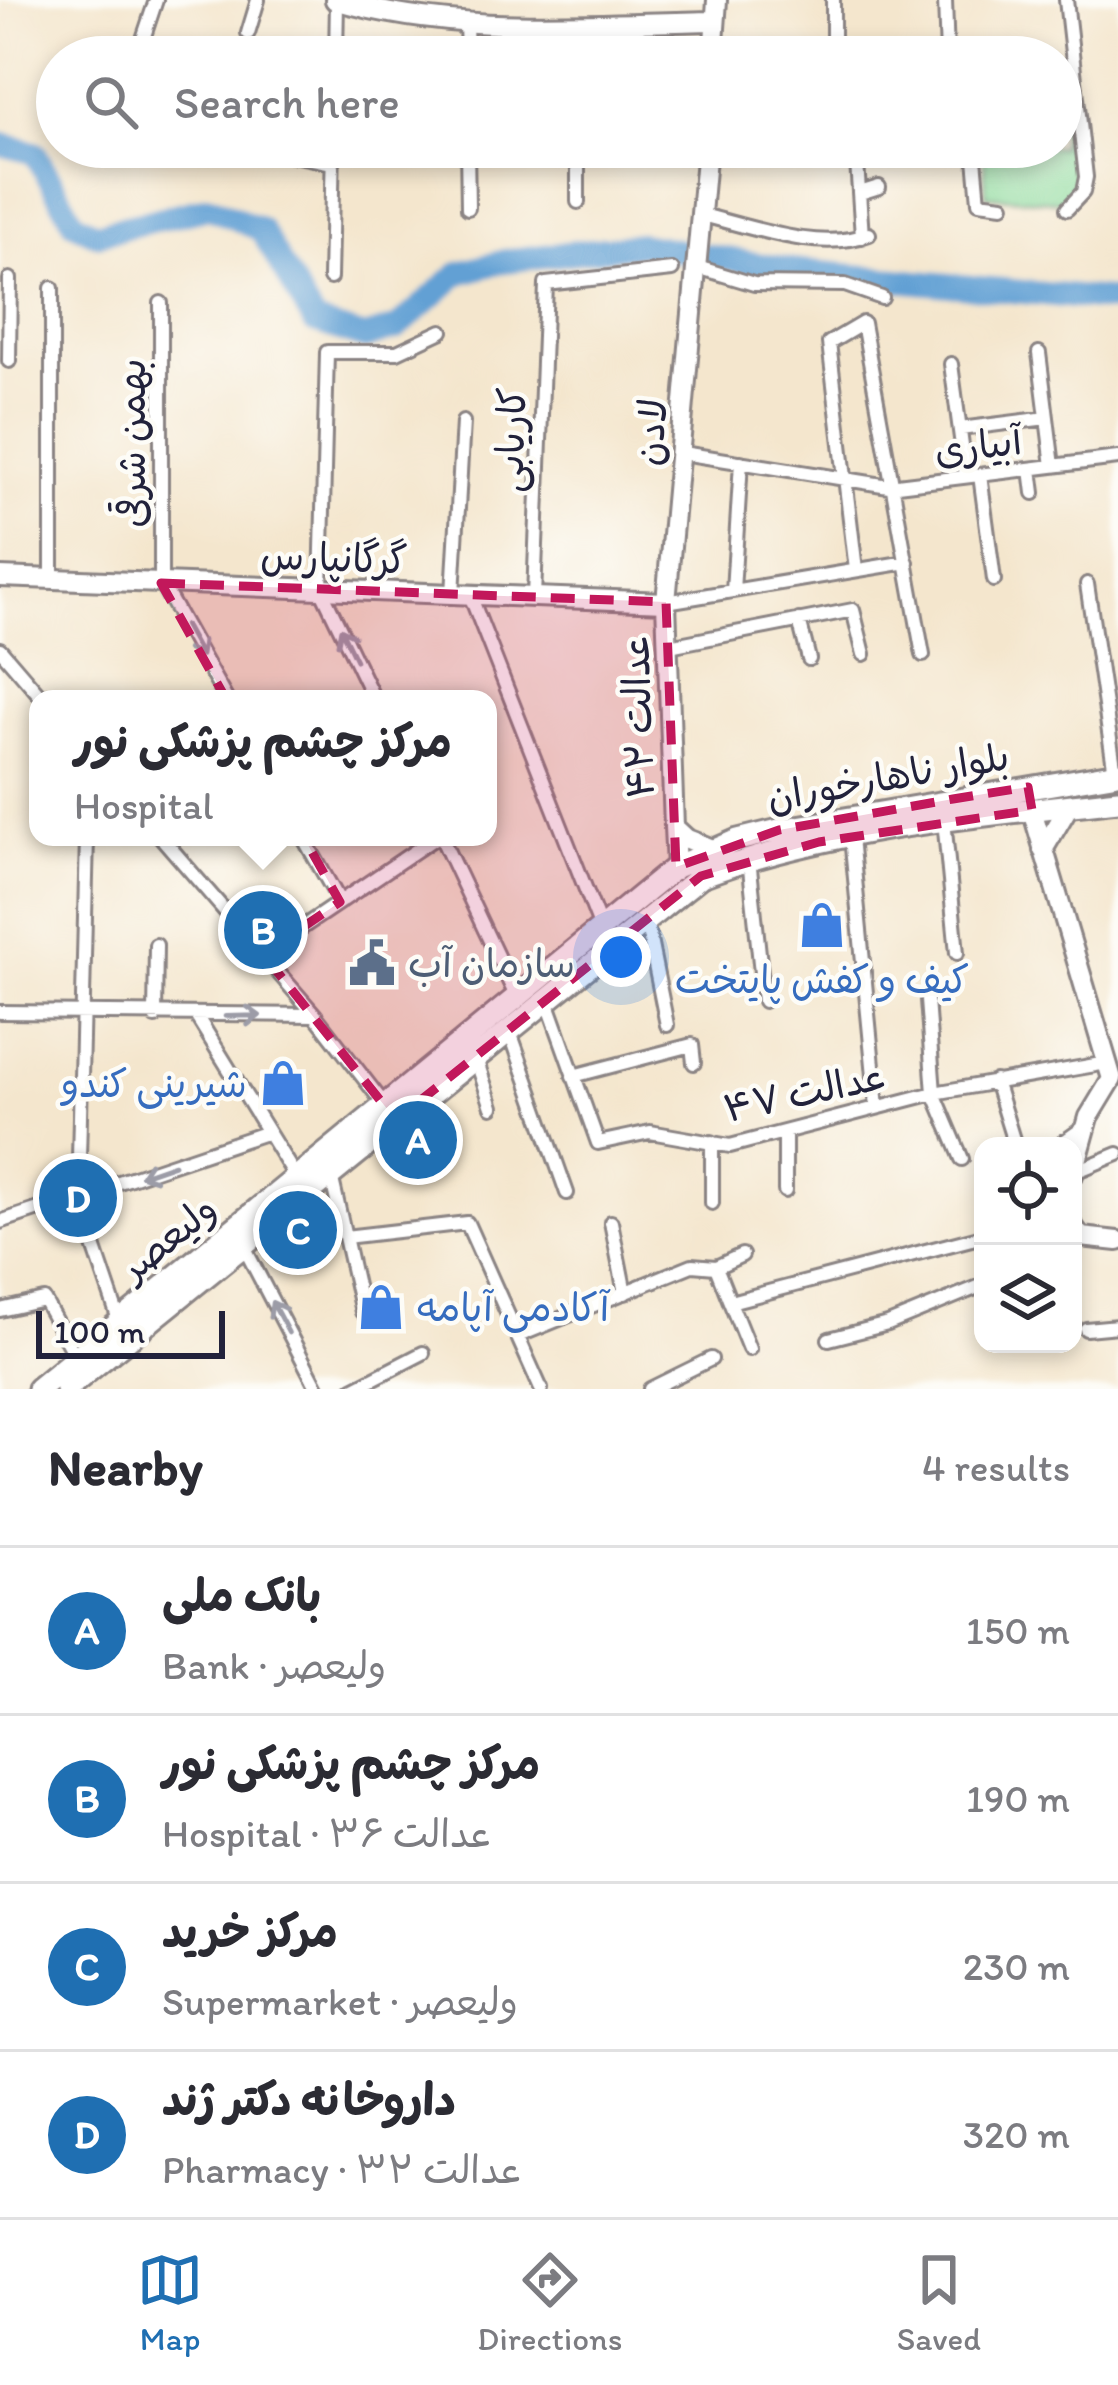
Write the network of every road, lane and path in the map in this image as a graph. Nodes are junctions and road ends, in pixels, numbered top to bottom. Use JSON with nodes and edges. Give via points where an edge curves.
{"nodes":[{"id":1,"x":156,"y":0,"type":"edge"},
{"id":2,"x":258,"y":0,"type":"edge"},
{"id":3,"x":336,"y":0,"type":"edge"},
{"id":4,"x":717,"y":0,"type":"edge"},
{"id":5,"x":833,"y":0,"type":"edge"},
{"id":6,"x":945,"y":0,"type":"edge"},
{"id":7,"x":1066,"y":0,"type":"edge"},
{"id":8,"x":401,"y":9,"type":"edge"},
{"id":9,"x":715,"y":21,"type":"junction"},
{"id":10,"x":466,"y":22,"type":"junction"},
{"id":11,"x":578,"y":23,"type":"junction"},
{"id":12,"x":248,"y":33,"type":"dead end"},
{"id":13,"x":144,"y":36,"type":"edge"},
{"id":14,"x":336,"y":36,"type":"edge"},
{"id":15,"x":466,"y":36,"type":"edge"},
{"id":16,"x":578,"y":36,"type":"edge"},
{"id":17,"x":714,"y":36,"type":"edge"},
{"id":18,"x":833,"y":36,"type":"edge"},
{"id":19,"x":946,"y":36,"type":"edge"},
{"id":20,"x":1070,"y":36,"type":"edge"},
{"id":21,"x":1082,"y":138,"type":"edge"},
{"id":22,"x":333,"y":168,"type":"edge"},
{"id":23,"x":467,"y":168,"type":"edge"},
{"id":24,"x":578,"y":168,"type":"edge"},
{"id":25,"x":705,"y":168,"type":"edge"},
{"id":26,"x":858,"y":168,"type":"edge"},
{"id":27,"x":976,"y":168,"type":"edge"},
{"id":28,"x":879,"y":187,"type":"dead end"},
{"id":29,"x":860,"y":193,"type":"junction"},
{"id":30,"x":578,"y":202,"type":"dead end"},
{"id":31,"x":1003,"y":205,"type":"dead end"},
{"id":32,"x":468,"y":208,"type":"dead end"},
{"id":33,"x":1067,"y":209,"type":"dead end"},
{"id":34,"x":702,"y":220,"type":"junction"},
{"id":35,"x":697,"y":267,"type":"junction"},
{"id":36,"x":672,"y":269,"type":"dead end"},
{"id":37,"x":329,"y":278,"type":"dead end"},
{"id":38,"x":10,"y":279,"type":"dead end"},
{"id":39,"x":52,"y":288,"type":"dead end"},
{"id":40,"x":882,"y":298,"type":"dead end"},
{"id":41,"x":160,"y":303,"type":"dead end"},
{"id":42,"x":5,"y":326,"type":"edge"},
{"id":43,"x":442,"y":331,"type":"dead end"},
{"id":44,"x":1039,"y":353,"type":"dead end"},
{"id":45,"x":9,"y":362,"type":"dead end"},
{"id":46,"x":951,"y":364,"type":"dead end"},
{"id":47,"x":1047,"y":418,"type":"junction"},
{"id":48,"x":463,"y":422,"type":"dead end"},
{"id":49,"x":959,"y":429,"type":"junction"},
{"id":50,"x":682,"y":453,"type":"junction"},
{"id":51,"x":1118,"y":458,"type":"edge"},
{"id":52,"x":741,"y":463,"type":"junction"},
{"id":53,"x":1053,"y":466,"type":"junction"},
{"id":54,"x":1031,"y":469,"type":"junction"},
{"id":55,"x":973,"y":476,"type":"junction"},
{"id":56,"x":845,"y":479,"type":"junction"},
{"id":57,"x":889,"y":486,"type":"junction"},
{"id":58,"x":1034,"y":494,"type":"dead end"},
{"id":59,"x":907,"y":562,"type":"junction"},
{"id":60,"x":856,"y":570,"type":"junction"},
{"id":61,"x":0,"y":577,"type":"edge"},
{"id":62,"x":52,"y":579,"type":"junction"},
{"id":63,"x":994,"y":580,"type":"dead end"},
{"id":64,"x":161,"y":583,"type":"junction"},
{"id":65,"x":1087,"y":584,"type":"dead end"},
{"id":66,"x":321,"y":589,"type":"junction"},
{"id":67,"x":733,"y":591,"type":"junction"},
{"id":68,"x":462,"y":594,"type":"junction"},
{"id":69,"x":534,"y":597,"type":"junction"},
{"id":70,"x":666,"y":602,"type":"junction"},
{"id":71,"x":800,"y":620,"type":"junction"},
{"id":72,"x":669,"y":646,"type":"junction"},
{"id":73,"x":0,"y":649,"type":"edge"},
{"id":74,"x":864,"y":654,"type":"dead end"},
{"id":75,"x":923,"y":655,"type":"dead end"},
{"id":76,"x":808,"y":659,"type":"dead end"},
{"id":77,"x":35,"y":690,"type":"edge"},
{"id":78,"x":221,"y":690,"type":"edge"},
{"id":79,"x":370,"y":690,"type":"edge"},
{"id":80,"x":1116,"y":773,"type":"edge"},
{"id":81,"x":1030,"y":798,"type":"junction"},
{"id":82,"x":1118,"y":800,"type":"edge"},
{"id":83,"x":1069,"y":806,"type":"junction"},
{"id":84,"x":944,"y":820,"type":"junction"},
{"id":85,"x":674,"y":827,"type":"junction"},
{"id":86,"x":851,"y":837,"type":"junction"},
{"id":87,"x":87,"y":846,"type":"edge"},
{"id":88,"x":169,"y":846,"type":"edge"},
{"id":89,"x":308,"y":846,"type":"edge"},
{"id":90,"x":425,"y":846,"type":"edge"},
{"id":91,"x":443,"y":846,"type":"edge"},
{"id":92,"x":715,"y":850,"type":"junction"},
{"id":93,"x":1042,"y":855,"type":"junction"},
{"id":94,"x":749,"y":858,"type":"junction"},
{"id":95,"x":676,"y":867,"type":"junction"},
{"id":96,"x":701,"y":876,"type":"joint"},
{"id":97,"x":340,"y":902,"type":"junction"},
{"id":98,"x":646,"y":919,"type":"junction"},
{"id":99,"x":601,"y":928,"type":"junction"},
{"id":100,"x":156,"y":945,"type":"dead end"},
{"id":101,"x":957,"y":953,"type":"dead end"},
{"id":102,"x":263,"y":954,"type":"junction"},
{"id":103,"x":516,"y":996,"type":"junction"},
{"id":104,"x":546,"y":998,"type":"junction"},
{"id":105,"x":927,"y":1000,"type":"dead end"},
{"id":106,"x":764,"y":1001,"type":"dead end"},
{"id":107,"x":0,"y":1012,"type":"edge"},
{"id":108,"x":83,"y":1015,"type":"junction"},
{"id":109,"x":316,"y":1015,"type":"junction"},
{"id":110,"x":155,"y":1017,"type":"junction"},
{"id":111,"x":197,"y":1017,"type":"junction"},
{"id":112,"x":667,"y":1025,"type":"dead end"},
{"id":113,"x":508,"y":1028,"type":"junction"},
{"id":114,"x":474,"y":1055,"type":"junction"},
{"id":115,"x":694,"y":1063,"type":"dead end"},
{"id":116,"x":574,"y":1076,"type":"junction"},
{"id":117,"x":1112,"y":1080,"type":"edge"},
{"id":118,"x":995,"y":1082,"type":"junction"},
{"id":119,"x":934,"y":1094,"type":"junction"},
{"id":120,"x":492,"y":1107,"type":"dead end"},
{"id":121,"x":877,"y":1107,"type":"junction"},
{"id":122,"x":391,"y":1114,"type":"junction"},
{"id":123,"x":1087,"y":1126,"type":"junction"},
{"id":124,"x":268,"y":1132,"type":"junction"},
{"id":125,"x":785,"y":1133,"type":"junction"},
{"id":126,"x":1012,"y":1137,"type":"edge"},
{"id":127,"x":1071,"y":1137,"type":"edge"},
{"id":128,"x":712,"y":1142,"type":"junction"},
{"id":129,"x":1082,"y":1149,"type":"edge"},
{"id":130,"x":1118,"y":1154,"type":"edge"},
{"id":131,"x":962,"y":1159,"type":"dead end"},
{"id":132,"x":1082,"y":1170,"type":"edge"},
{"id":133,"x":331,"y":1174,"type":"junction"},
{"id":134,"x":298,"y":1179,"type":"junction"},
{"id":135,"x":784,"y":1191,"type":"dead end"},
{"id":136,"x":567,"y":1193,"type":"dead end"},
{"id":137,"x":79,"y":1198,"type":"junction"},
{"id":138,"x":712,"y":1203,"type":"dead end"},
{"id":139,"x":0,"y":1222,"type":"edge"},
{"id":140,"x":611,"y":1222,"type":"dead end"},
{"id":141,"x":344,"y":1237,"type":"junction"},
{"id":142,"x":1082,"y":1237,"type":"edge"},
{"id":143,"x":974,"y":1238,"type":"edge"},
{"id":144,"x":1118,"y":1240,"type":"edge"},
{"id":145,"x":243,"y":1245,"type":"junction"},
{"id":146,"x":742,"y":1255,"type":"dead end"},
{"id":147,"x":716,"y":1267,"type":"junction"},
{"id":148,"x":974,"y":1289,"type":"edge"},
{"id":149,"x":625,"y":1293,"type":"junction"},
{"id":150,"x":730,"y":1303,"type":"junction"},
{"id":151,"x":0,"y":1310,"type":"edge"},
{"id":152,"x":362,"y":1312,"type":"dead end"},
{"id":153,"x":120,"y":1323,"type":"junction"},
{"id":154,"x":1118,"y":1326,"type":"edge"},
{"id":155,"x":1086,"y":1329,"type":"dead end"},
{"id":156,"x":518,"y":1336,"type":"junction"},
{"id":157,"x":829,"y":1339,"type":"dead end"},
{"id":158,"x":749,"y":1349,"type":"dead end"},
{"id":159,"x":423,"y":1353,"type":"dead end"},
{"id":160,"x":76,"y":1358,"type":"junction"},
{"id":161,"x":711,"y":1359,"type":"dead end"},
{"id":162,"x":38,"y":1389,"type":"edge"},
{"id":163,"x":66,"y":1389,"type":"edge"},
{"id":164,"x":318,"y":1389,"type":"edge"},
{"id":165,"x":352,"y":1389,"type":"edge"},
{"id":166,"x":541,"y":1389,"type":"edge"},
{"id":167,"x":650,"y":1389,"type":"edge"}],
"edges":[{"from":1,"to":13,"type":"street"},
{"from":2,"to":12,"type":"street"},
{"from":3,"to":8,"type":"main road"},
{"from":3,"to":14,"type":"street"},
{"from":4,"to":9,"type":"main road"},
{"from":5,"to":18,"type":"street"},
{"from":6,"to":19,"type":"street"},
{"from":7,"to":20,"type":"street"},
{"from":8,"to":10,"type":"main road"},
{"from":9,"to":11,"type":"main road"},
{"from":9,"to":17,"type":"main road"},
{"from":10,"to":11,"type":"main road"},
{"from":10,"to":15,"type":"street"},
{"from":11,"to":16,"type":"street"},
{"from":21,"to":33,"type":"street","via":[[1086,177]]},
{"from":22,"to":37,"type":"street"},
{"from":23,"to":32,"type":"street"},
{"from":24,"to":30,"type":"street"},
{"from":25,"to":34,"type":"main road"},
{"from":26,"to":29,"type":"street"},
{"from":27,"to":31,"type":"street","via":[[979,202]]},
{"from":28,"to":29,"type":"street"},
{"from":29,"to":34,"type":"street","via":[[866,236],[851,242]]},
{"from":34,"to":35,"type":"main road","name":"لادن"},
{"from":35,"to":40,"type":"street","via":[[754,284],[845,285]]},
{"from":35,"to":50,"type":"main road","name":"لادن"},
{"from":36,"to":69,"type":"street","name":"کاریابی","via":[[546,284]]},
{"from":38,"to":42,"type":"street"},
{"from":39,"to":62,"type":"street"},
{"from":41,"to":64,"type":"street","name":"بهمن شرقی"},
{"from":42,"to":45,"type":"street"},
{"from":43,"to":66,"type":"street","via":[[397,352],[327,352]]},
{"from":44,"to":47,"type":"street"},
{"from":46,"to":49,"type":"street"},
{"from":47,"to":49,"type":"street"},
{"from":47,"to":53,"type":"street"},
{"from":48,"to":68,"type":"street"},
{"from":49,"to":55,"type":"street"},
{"from":50,"to":52,"type":"street","name":"آبیاری"},
{"from":50,"to":70,"type":"main road","name":"لادن"},
{"from":51,"to":53,"type":"street","name":"آبیاری"},
{"from":52,"to":56,"type":"street","name":"آبیاری"},
{"from":52,"to":67,"type":"street"},
{"from":53,"to":54,"type":"street","name":"آبیاری"},
{"from":54,"to":55,"type":"street","name":"آبیاری"},
{"from":54,"to":58,"type":"street"},
{"from":55,"to":57,"type":"street","name":"آبیاری"},
{"from":55,"to":63,"type":"street"},
{"from":56,"to":57,"type":"street","name":"آبیاری"},
{"from":56,"to":57,"type":"street","via":[[829,343],[863,322]]},
{"from":56,"to":60,"type":"street"},
{"from":57,"to":59,"type":"street"},
{"from":59,"to":60,"type":"street"},
{"from":59,"to":75,"type":"street"},
{"from":60,"to":67,"type":"street"},
{"from":61,"to":62,"type":"main road","name":"گرگانپارس"},
{"from":62,"to":64,"type":"main road","name":"گرگانپارس"},
{"from":64,"to":66,"type":"main road","name":"گرگانپارس"},
{"from":64,"to":78,"type":"street","one_way":true},
{"from":65,"to":80,"type":"street"},
{"from":66,"to":68,"type":"main road","name":"گرگانپارس"},
{"from":79,"to":66,"type":"street","one_way":true},
{"from":67,"to":70,"type":"street"},
{"from":68,"to":69,"type":"main road","name":"گرگانپارس"},
{"from":68,"to":99,"type":"street"},
{"from":69,"to":70,"type":"main road","name":"گرگانپارس"},
{"from":70,"to":72,"type":"main road","name":"عدالت ۴۲"},
{"from":71,"to":72,"type":"street"},
{"from":71,"to":74,"type":"street","via":[[854,610]]},
{"from":71,"to":76,"type":"street"},
{"from":72,"to":85,"type":"main road","name":"عدالت ۴۲"},
{"from":73,"to":77,"type":"street"},
{"from":80,"to":81,"type":"main road","name":"بلوار ناهارخوران"},
{"from":81,"to":83,"type":"main road","name":"بلوار ناهارخوران"},
{"from":81,"to":84,"type":"main road","name":"بلوار ناهارخوران"},
{"from":81,"to":92,"type":"main road","name":"بلوار ناهارخوران","via":[[779,830]]},
{"from":81,"to":93,"type":"main road"},
{"from":82,"to":83,"type":"main road","name":"بلوار ناهارخوران"},
{"from":83,"to":93,"type":"main road"},
{"from":84,"to":86,"type":"main road","name":"بلوار ناهارخوران"},
{"from":84,"to":101,"type":"street"},
{"from":85,"to":92,"type":"main road"},
{"from":85,"to":95,"type":"main road","name":"عدالت ۴۲"},
{"from":86,"to":94,"type":"main road","name":"بلوار ناهارخوران"},
{"from":86,"to":121,"type":"street"},
{"from":87,"to":108,"type":"street"},
{"from":88,"to":102,"type":"street"},
{"from":89,"to":97,"type":"street"},
{"from":90,"to":97,"type":"street"},
{"from":91,"to":103,"type":"street"},
{"from":92,"to":95,"type":"main road","name":"بلوار ناهارخوران"},
{"from":93,"to":117,"type":"main road"},
{"from":94,"to":96,"type":"main road","name":"بلوار ناهارخوران"},
{"from":94,"to":106,"type":"street"},
{"from":95,"to":99,"type":"main road","name":"ولیعصر"},
{"from":96,"to":98,"type":"main road","name":"ولیعصر"},
{"from":97,"to":102,"type":"street"},
{"from":98,"to":104,"type":"main road","name":"ولیعصر"},
{"from":98,"to":112,"type":"street"},
{"from":99,"to":103,"type":"main road","name":"ولیعصر"},
{"from":100,"to":110,"type":"street"},
{"from":102,"to":109,"type":"street"},
{"from":103,"to":122,"type":"main road","name":"ولیعصر"},
{"from":104,"to":113,"type":"main road","name":"ولیعصر"},
{"from":104,"to":116,"type":"street","name":"عدالت ۴۷"},
{"from":105,"to":119,"type":"street"},
{"from":107,"to":108,"type":"street"},
{"from":108,"to":110,"type":"street"},
{"from":108,"to":137,"type":"street"},
{"from":111,"to":109,"type":"street","one_way":true},
{"from":109,"to":122,"type":"street"},
{"from":110,"to":111,"type":"street"},
{"from":111,"to":124,"type":"street"},
{"from":113,"to":114,"type":"main road","name":"ولیعصر"},
{"from":113,"to":136,"type":"street"},
{"from":114,"to":120,"type":"street"},
{"from":114,"to":122,"type":"main road","name":"ولیعصر"},
{"from":115,"to":116,"type":"street","via":[[692,1045]]},
{"from":116,"to":128,"type":"street","name":"عدالت ۴۷","via":[[598,1144],[650,1132]]},
{"from":117,"to":118,"type":"street","name":"عدالت ۴۷"},
{"from":117,"to":123,"type":"main road"},
{"from":118,"to":119,"type":"street","name":"عدالت ۴۷"},
{"from":118,"to":126,"type":"street"},
{"from":119,"to":121,"type":"street","name":"عدالت ۴۷"},
{"from":119,"to":131,"type":"street"},
{"from":121,"to":125,"type":"street","name":"عدالت ۴۷"},
{"from":122,"to":133,"type":"main road","name":"ولیعصر"},
{"from":122,"to":134,"type":"main road","name":"ولیعصر"},
{"from":123,"to":127,"type":"street"},
{"from":123,"to":129,"type":"main road"},
{"from":124,"to":134,"type":"street"},
{"from":124,"to":137,"type":"street","one_way":true},
{"from":125,"to":128,"type":"street","name":"عدالت ۴۷","via":[[730,1146]]},
{"from":125,"to":135,"type":"street"},
{"from":128,"to":138,"type":"street"},
{"from":130,"to":132,"type":"street"},
{"from":133,"to":141,"type":"street"},
{"from":133,"to":145,"type":"main road","name":"ولیعصر"},
{"from":134,"to":153,"type":"main road","name":"ولیعصر"},
{"from":137,"to":139,"type":"street"},
{"from":137,"to":153,"type":"street"},
{"from":140,"to":149,"type":"street"},
{"from":141,"to":152,"type":"street"},
{"from":141,"to":156,"type":"street","via":[[466,1223]]},
{"from":142,"to":144,"type":"main road"},
{"from":143,"to":150,"type":"street"},
{"from":145,"to":163,"type":"main road","name":"ولیعصر"},
{"from":164,"to":145,"type":"street","one_way":true},
{"from":146,"to":147,"type":"street"},
{"from":147,"to":149,"type":"street","via":[[692,1265]]},
{"from":147,"to":150,"type":"street"},
{"from":148,"to":157,"type":"street"},
{"from":149,"to":156,"type":"street"},
{"from":150,"to":158,"type":"street"},
{"from":151,"to":160,"type":"street","via":[[44,1300]]},
{"from":153,"to":160,"type":"main road","name":"ولیعصر"},
{"from":154,"to":155,"type":"street"},
{"from":156,"to":166,"type":"street"},
{"from":159,"to":165,"type":"street"},
{"from":160,"to":162,"type":"main road","name":"ولیعصر"},
{"from":161,"to":167,"type":"street"}]}
